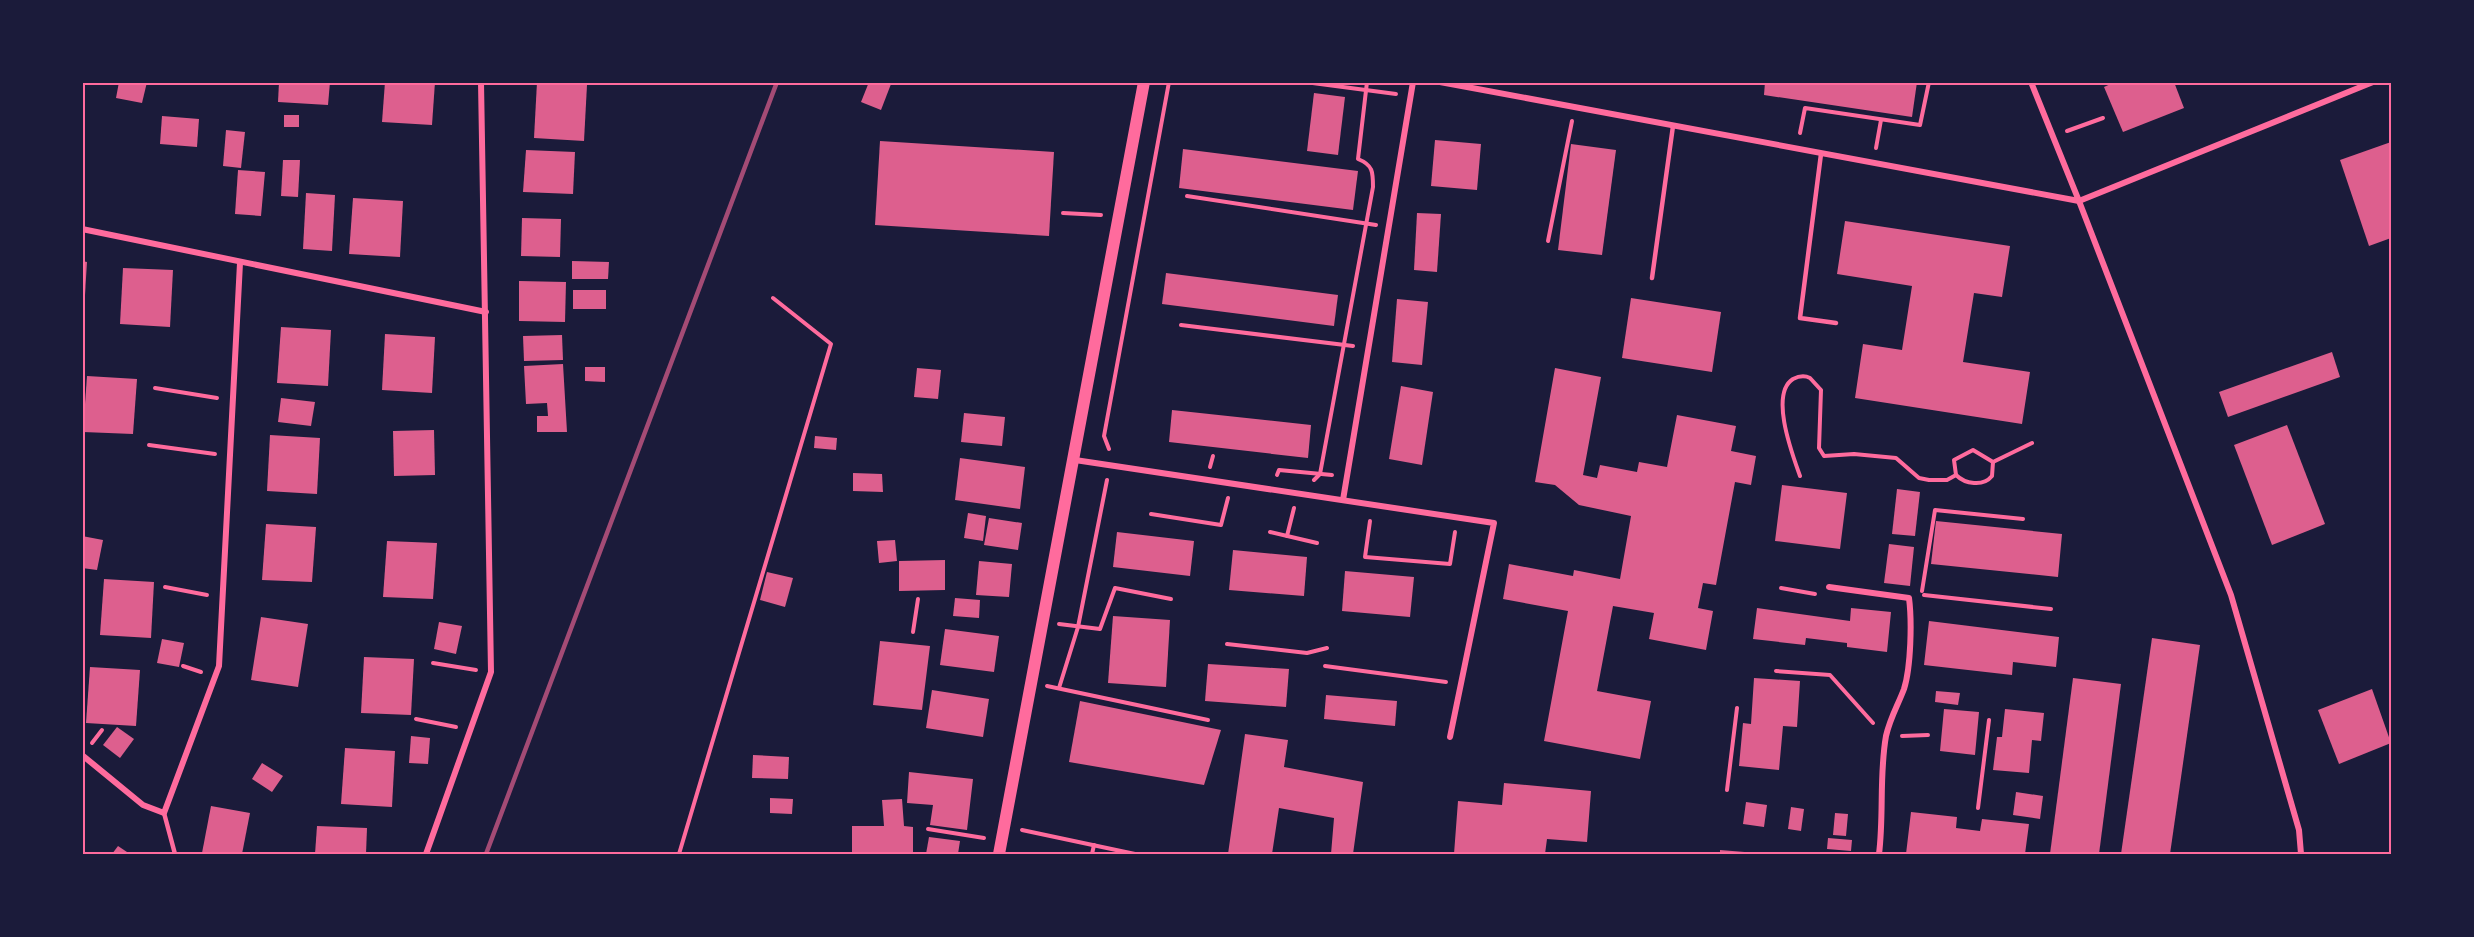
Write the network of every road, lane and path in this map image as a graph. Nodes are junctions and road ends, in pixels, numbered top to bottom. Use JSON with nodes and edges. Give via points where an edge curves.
{"nodes":[{"id":1,"x":481,"y":82,"type":"edge"},
{"id":2,"x":1144,"y":82,"type":"edge"},
{"id":3,"x":1169,"y":82,"type":"edge"},
{"id":4,"x":1305,"y":82,"type":"edge"},
{"id":5,"x":1367,"y":82,"type":"edge"},
{"id":6,"x":1413,"y":82,"type":"edge"},
{"id":7,"x":1440,"y":82,"type":"edge"},
{"id":8,"x":1929,"y":82,"type":"edge"},
{"id":9,"x":2031,"y":82,"type":"edge"},
{"id":10,"x":2373,"y":82,"type":"edge"},
{"id":11,"x":1366,"y":90,"type":"junction"},
{"id":12,"x":1410,"y":95,"type":"junction"},
{"id":13,"x":1575,"y":108,"type":"junction"},
{"id":14,"x":2103,"y":118,"type":"dead end"},
{"id":15,"x":1881,"y":120,"type":"junction"},
{"id":16,"x":1673,"y":126,"type":"junction"},
{"id":17,"x":2053,"y":136,"type":"junction"},
{"id":18,"x":1797,"y":149,"type":"junction"},
{"id":19,"x":1821,"y":154,"type":"junction"},
{"id":20,"x":1874,"y":163,"type":"junction"},
{"id":21,"x":1187,"y":196,"type":"dead end"},
{"id":22,"x":2079,"y":201,"type":"junction"},
{"id":23,"x":1063,"y":213,"type":"dead end"},
{"id":24,"x":1120,"y":216,"type":"junction"},
{"id":25,"x":1366,"y":223,"type":"junction"},
{"id":26,"x":1389,"y":227,"type":"junction"},
{"id":27,"x":82,"y":229,"type":"edge"},
{"id":28,"x":1548,"y":241,"type":"dead end"},
{"id":29,"x":240,"y":263,"type":"junction"},
{"id":30,"x":1652,"y":278,"type":"dead end"},
{"id":31,"x":773,"y":298,"type":"dead end"},
{"id":32,"x":486,"y":312,"type":"junction"},
{"id":33,"x":1836,"y":323,"type":"dead end"},
{"id":34,"x":1181,"y":325,"type":"dead end"},
{"id":35,"x":1343,"y":345,"type":"junction"},
{"id":36,"x":1368,"y":348,"type":"junction"},
{"id":37,"x":155,"y":388,"type":"dead end"},
{"id":38,"x":233,"y":401,"type":"junction"},
{"id":39,"x":2031,"y":443,"type":"dead end"},
{"id":40,"x":149,"y":445,"type":"dead end"},
{"id":41,"x":1110,"y":451,"type":"dead end"},
{"id":42,"x":230,"y":457,"type":"junction"},
{"id":43,"x":1075,"y":460,"type":"junction"},
{"id":44,"x":1993,"y":462,"type":"junction"},
{"id":45,"x":1111,"y":465,"type":"junction"},
{"id":46,"x":1199,"y":467,"type":"dead end"},
{"id":47,"x":1221,"y":471,"type":"dead end"},
{"id":48,"x":1320,"y":474,"type":"junction"},
{"id":49,"x":1956,"y":475,"type":"junction"},
{"id":50,"x":1347,"y":476,"type":"junction"},
{"id":51,"x":1800,"y":476,"type":"dead end"},
{"id":52,"x":1231,"y":483,"type":"junction"},
{"id":53,"x":1310,"y":484,"type":"dead end"},
{"id":54,"x":1273,"y":490,"type":"junction"},
{"id":55,"x":1298,"y":494,"type":"junction"},
{"id":56,"x":1343,"y":500,"type":"junction"},
{"id":57,"x":1372,"y":505,"type":"junction"},
{"id":58,"x":1151,"y":514,"type":"dead end"},
{"id":59,"x":1458,"y":518,"type":"junction"},
{"id":60,"x":2023,"y":519,"type":"dead end"},
{"id":61,"x":1270,"y":532,"type":"dead end"},
{"id":62,"x":1287,"y":536,"type":"junction"},
{"id":63,"x":1317,"y":543,"type":"dead end"},
{"id":64,"x":165,"y":587,"type":"dead end"},
{"id":65,"x":1828,"y":587,"type":"joint"},
{"id":66,"x":1781,"y":588,"type":"dead end"},
{"id":67,"x":1922,"y":595,"type":"junction"},
{"id":68,"x":223,"y":598,"type":"junction"},
{"id":69,"x":918,"y":599,"type":"dead end"},
{"id":70,"x":1171,"y":599,"type":"dead end"},
{"id":71,"x":2052,"y":609,"type":"dead end"},
{"id":72,"x":1912,"y":620,"type":"junction"},
{"id":73,"x":1044,"y":622,"type":"junction"},
{"id":74,"x":1078,"y":627,"type":"junction"},
{"id":75,"x":913,"y":632,"type":"dead end"},
{"id":76,"x":1227,"y":644,"type":"dead end"},
{"id":77,"x":1327,"y":648,"type":"dead end"},
{"id":78,"x":433,"y":663,"type":"dead end"},
{"id":79,"x":1325,"y":666,"type":"dead end"},
{"id":80,"x":1776,"y":671,"type":"dead end"},
{"id":81,"x":491,"y":672,"type":"junction"},
{"id":82,"x":1032,"y":682,"type":"junction"},
{"id":83,"x":1461,"y":683,"type":"junction"},
{"id":84,"x":1059,"y":688,"type":"junction"},
{"id":85,"x":1737,"y":708,"type":"dead end"},
{"id":86,"x":416,"y":719,"type":"dead end"},
{"id":87,"x":1208,"y":720,"type":"dead end"},
{"id":88,"x":1989,"y":720,"type":"dead end"},
{"id":89,"x":470,"y":730,"type":"junction"},
{"id":90,"x":1928,"y":735,"type":"dead end"},
{"id":91,"x":1450,"y":737,"type":"dead end"},
{"id":92,"x":1886,"y":737,"type":"junction"},
{"id":93,"x":82,"y":755,"type":"edge"},
{"id":94,"x":1727,"y":790,"type":"dead end"},
{"id":95,"x":1978,"y":808,"type":"dead end"},
{"id":96,"x":165,"y":813,"type":"junction"},
{"id":97,"x":1004,"y":826,"type":"junction"},
{"id":98,"x":928,"y":829,"type":"dead end"},
{"id":99,"x":1001,"y":841,"type":"junction"},
{"id":100,"x":1094,"y":845,"type":"junction"},
{"id":101,"x":175,"y":855,"type":"edge"},
{"id":102,"x":426,"y":855,"type":"edge"},
{"id":103,"x":679,"y":855,"type":"edge"},
{"id":104,"x":999,"y":855,"type":"edge"},
{"id":105,"x":1092,"y":855,"type":"edge"},
{"id":106,"x":1136,"y":855,"type":"edge"},
{"id":107,"x":1879,"y":855,"type":"edge"},
{"id":108,"x":2301,"y":855,"type":"edge"}],
"edges":[{"from":1,"to":32,"type":"street"},
{"from":2,"to":24,"type":"main road"},
{"from":3,"to":41,"type":"path","via":[[1104,436]]},
{"from":4,"to":11,"type":"path"},
{"from":5,"to":11,"type":"path"},
{"from":6,"to":12,"type":"street"},
{"from":7,"to":13,"type":"street"},
{"from":8,"to":15,"type":"path","via":[[1920,126]]},
{"from":9,"to":17,"type":"street"},
{"from":10,"to":22,"type":"street"},
{"from":11,"to":12,"type":"path"},
{"from":11,"to":25,"type":"path","via":[[1358,159],[1373,170]]},
{"from":12,"to":26,"type":"street"},
{"from":13,"to":16,"type":"street"},
{"from":13,"to":28,"type":"path"},
{"from":14,"to":17,"type":"path"},
{"from":15,"to":18,"type":"path","via":[[1804,108]]},
{"from":15,"to":20,"type":"path"},
{"from":16,"to":18,"type":"street"},
{"from":16,"to":30,"type":"lane"},
{"from":17,"to":22,"type":"street"},
{"from":18,"to":19,"type":"street"},
{"from":19,"to":20,"type":"street"},
{"from":19,"to":33,"type":"lane","via":[[1800,318]]},
{"from":20,"to":22,"type":"street"},
{"from":21,"to":25,"type":"path"},
{"from":22,"to":108,"type":"street","via":[[2230,595],[2299,830]]},
{"from":23,"to":24,"type":"path"},
{"from":24,"to":43,"type":"main road"},
{"from":25,"to":26,"type":"path"},
{"from":25,"to":35,"type":"path"},
{"from":26,"to":36,"type":"street"},
{"from":27,"to":29,"type":"street"},
{"from":29,"to":32,"type":"street"},
{"from":29,"to":38,"type":"street"},
{"from":31,"to":103,"type":"path","via":[[831,344]]},
{"from":32,"to":81,"type":"street"},
{"from":34,"to":35,"type":"path"},
{"from":35,"to":36,"type":"path"},
{"from":35,"to":48,"type":"path"},
{"from":36,"to":50,"type":"street"},
{"from":37,"to":38,"type":"path"},
{"from":38,"to":42,"type":"street"},
{"from":39,"to":44,"type":"path"},
{"from":40,"to":42,"type":"path"},
{"from":42,"to":68,"type":"street"},
{"from":43,"to":45,"type":"street"},
{"from":43,"to":73,"type":"main road"},
{"from":44,"to":49,"type":"path","via":[[1989,480],[1967,482]]},
{"from":44,"to":49,"type":"path","via":[[1973,450],[1965,452],[1954,460]]},
{"from":45,"to":52,"type":"street"},
{"from":45,"to":74,"type":"path"},
{"from":46,"to":47,"type":"path"},
{"from":48,"to":50,"type":"path"},
{"from":48,"to":53,"type":"path"},
{"from":48,"to":54,"type":"path","via":[[1278,470]]},
{"from":49,"to":51,"type":"path","via":[[1947,480],[1929,480],[1919,478],[1896,458],[1824,456],[1819,448],[1821,390],[1805,376],[1789,381],[1783,414]]},
{"from":50,"to":56,"type":"street"},
{"from":52,"to":54,"type":"street"},
{"from":52,"to":58,"type":"path","via":[[1221,525]]},
{"from":54,"to":55,"type":"street"},
{"from":55,"to":56,"type":"street"},
{"from":55,"to":62,"type":"path"},
{"from":56,"to":57,"type":"street"},
{"from":57,"to":59,"type":"street"},
{"from":57,"to":59,"type":"path","via":[[1365,557],[1450,564]]},
{"from":59,"to":83,"type":"street","via":[[1494,523]]},
{"from":60,"to":67,"type":"path","via":[[1935,510]]},
{"from":61,"to":62,"type":"path"},
{"from":62,"to":63,"type":"path"},
{"from":64,"to":68,"type":"path"},
{"from":65,"to":66,"type":"path","via":[[1814,595]]},
{"from":65,"to":72,"type":"street","via":[[1910,598]]},
{"from":67,"to":71,"type":"path"},
{"from":67,"to":72,"type":"path"},
{"from":68,"to":96,"type":"street","via":[[219,666]]},
{"from":69,"to":75,"type":"path"},
{"from":70,"to":74,"type":"path","via":[[1115,588],[1100,629]]},
{"from":72,"to":92,"type":"street","via":[[1904,688]]},
{"from":73,"to":74,"type":"path"},
{"from":73,"to":82,"type":"main road"},
{"from":74,"to":84,"type":"path"},
{"from":76,"to":77,"type":"path","via":[[1307,653]]},
{"from":78,"to":81,"type":"path"},
{"from":79,"to":83,"type":"path"},
{"from":80,"to":92,"type":"path","via":[[1830,675]]},
{"from":81,"to":89,"type":"street"},
{"from":82,"to":84,"type":"path"},
{"from":82,"to":97,"type":"main road"},
{"from":83,"to":91,"type":"street"},
{"from":84,"to":87,"type":"path"},
{"from":85,"to":94,"type":"path"},
{"from":86,"to":89,"type":"path"},
{"from":88,"to":95,"type":"path"},
{"from":89,"to":102,"type":"street"},
{"from":90,"to":92,"type":"path"},
{"from":92,"to":107,"type":"street"},
{"from":93,"to":96,"type":"street","via":[[143,805]]},
{"from":96,"to":101,"type":"lane"},
{"from":97,"to":99,"type":"main road"},
{"from":97,"to":100,"type":"path"},
{"from":98,"to":99,"type":"path"},
{"from":99,"to":104,"type":"main road"},
{"from":100,"to":105,"type":"path"},
{"from":100,"to":106,"type":"path"}]}
